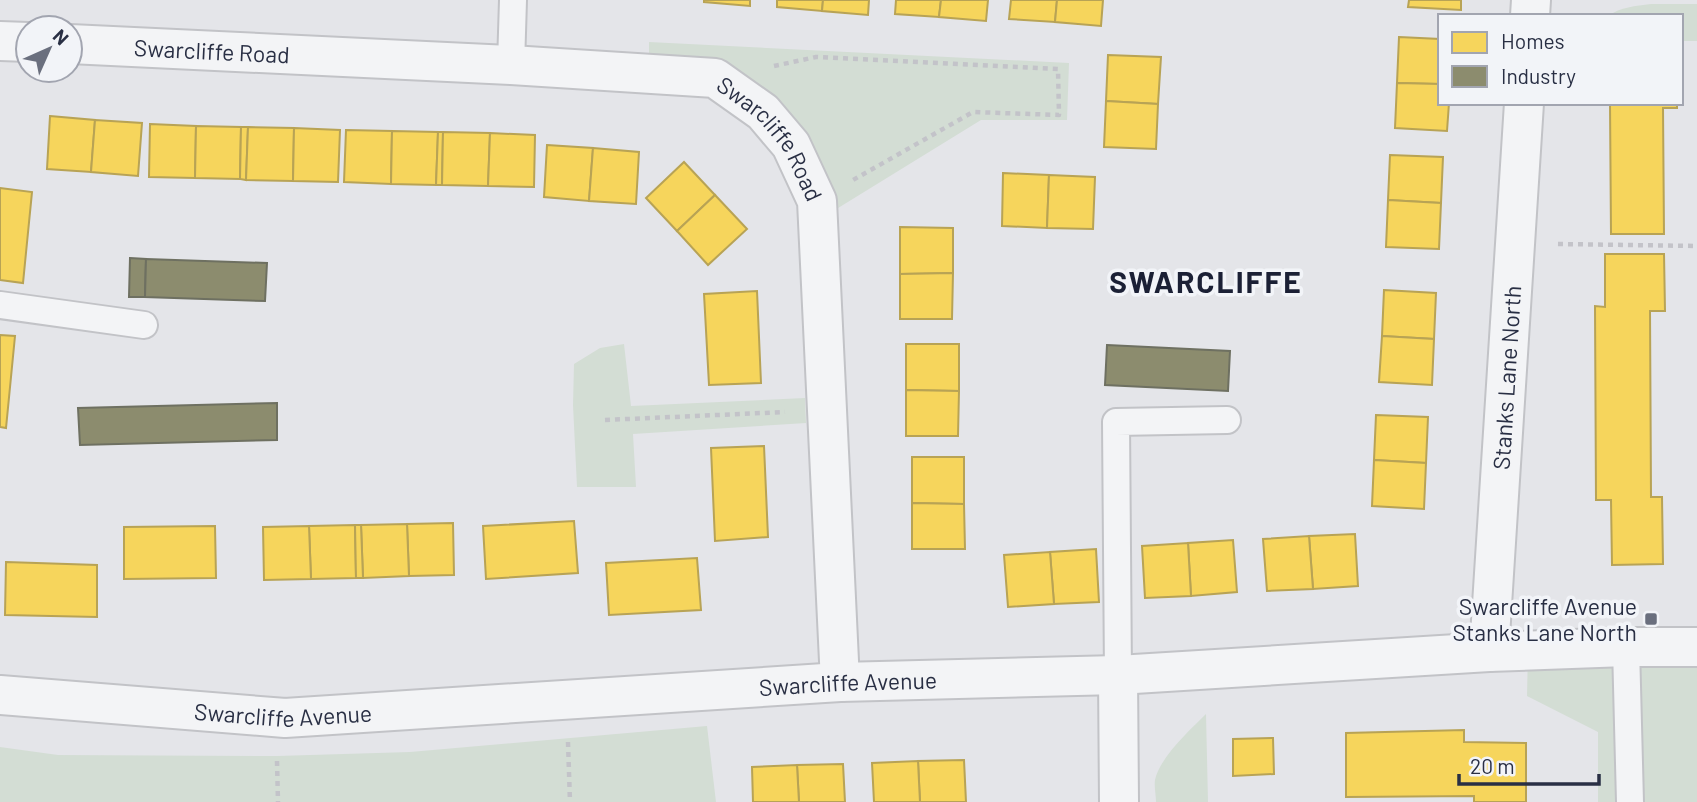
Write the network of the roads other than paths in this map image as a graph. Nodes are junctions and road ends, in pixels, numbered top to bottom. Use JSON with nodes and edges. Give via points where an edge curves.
{"nodes":[{"id":1,"x":513,"y":0,"type":"edge"},
{"id":2,"x":84,"y":45,"type":"edge"},
{"id":3,"x":511,"y":65,"type":"junction"},
{"id":4,"x":1524,"y":105,"type":"edge"},
{"id":5,"x":0,"y":305,"type":"edge"},
{"id":6,"x":144,"y":325,"type":"dead end"},
{"id":7,"x":1227,"y":420,"type":"dead end"},
{"id":8,"x":1626,"y":647,"type":"junction"},
{"id":9,"x":1697,"y":647,"type":"edge"},
{"id":10,"x":1489,"y":652,"type":"junction"},
{"id":11,"x":1118,"y":675,"type":"junction"},
{"id":12,"x":840,"y":682,"type":"junction"},
{"id":13,"x":0,"y":695,"type":"edge"},
{"id":14,"x":1119,"y":802,"type":"edge"},
{"id":15,"x":1630,"y":802,"type":"edge"}],
"edges":[{"from":1,"to":3,"type":"lane"},
{"from":2,"to":3,"type":"street","name":"Swarcliffe Road"},
{"from":3,"to":12,"type":"street","name":"Swarcliffe Road","via":[[715,78],[763,112],[792,145],[817,201]]},
{"from":4,"to":10,"type":"street","name":"Stanks Lane North"},
{"from":5,"to":6,"type":"lane"},
{"from":7,"to":11,"type":"lane","via":[[1116,422]]},
{"from":8,"to":9,"type":"street","name":"Swarcliffe Avenue"},
{"from":8,"to":10,"type":"street","name":"Swarcliffe Avenue"},
{"from":8,"to":15,"type":"lane"},
{"from":10,"to":11,"type":"street","name":"Swarcliffe Avenue"},
{"from":11,"to":12,"type":"street","name":"Swarcliffe Avenue"},
{"from":11,"to":14,"type":"street"},
{"from":12,"to":13,"type":"street","name":"Swarcliffe Avenue","via":[[285,718]]}]}
